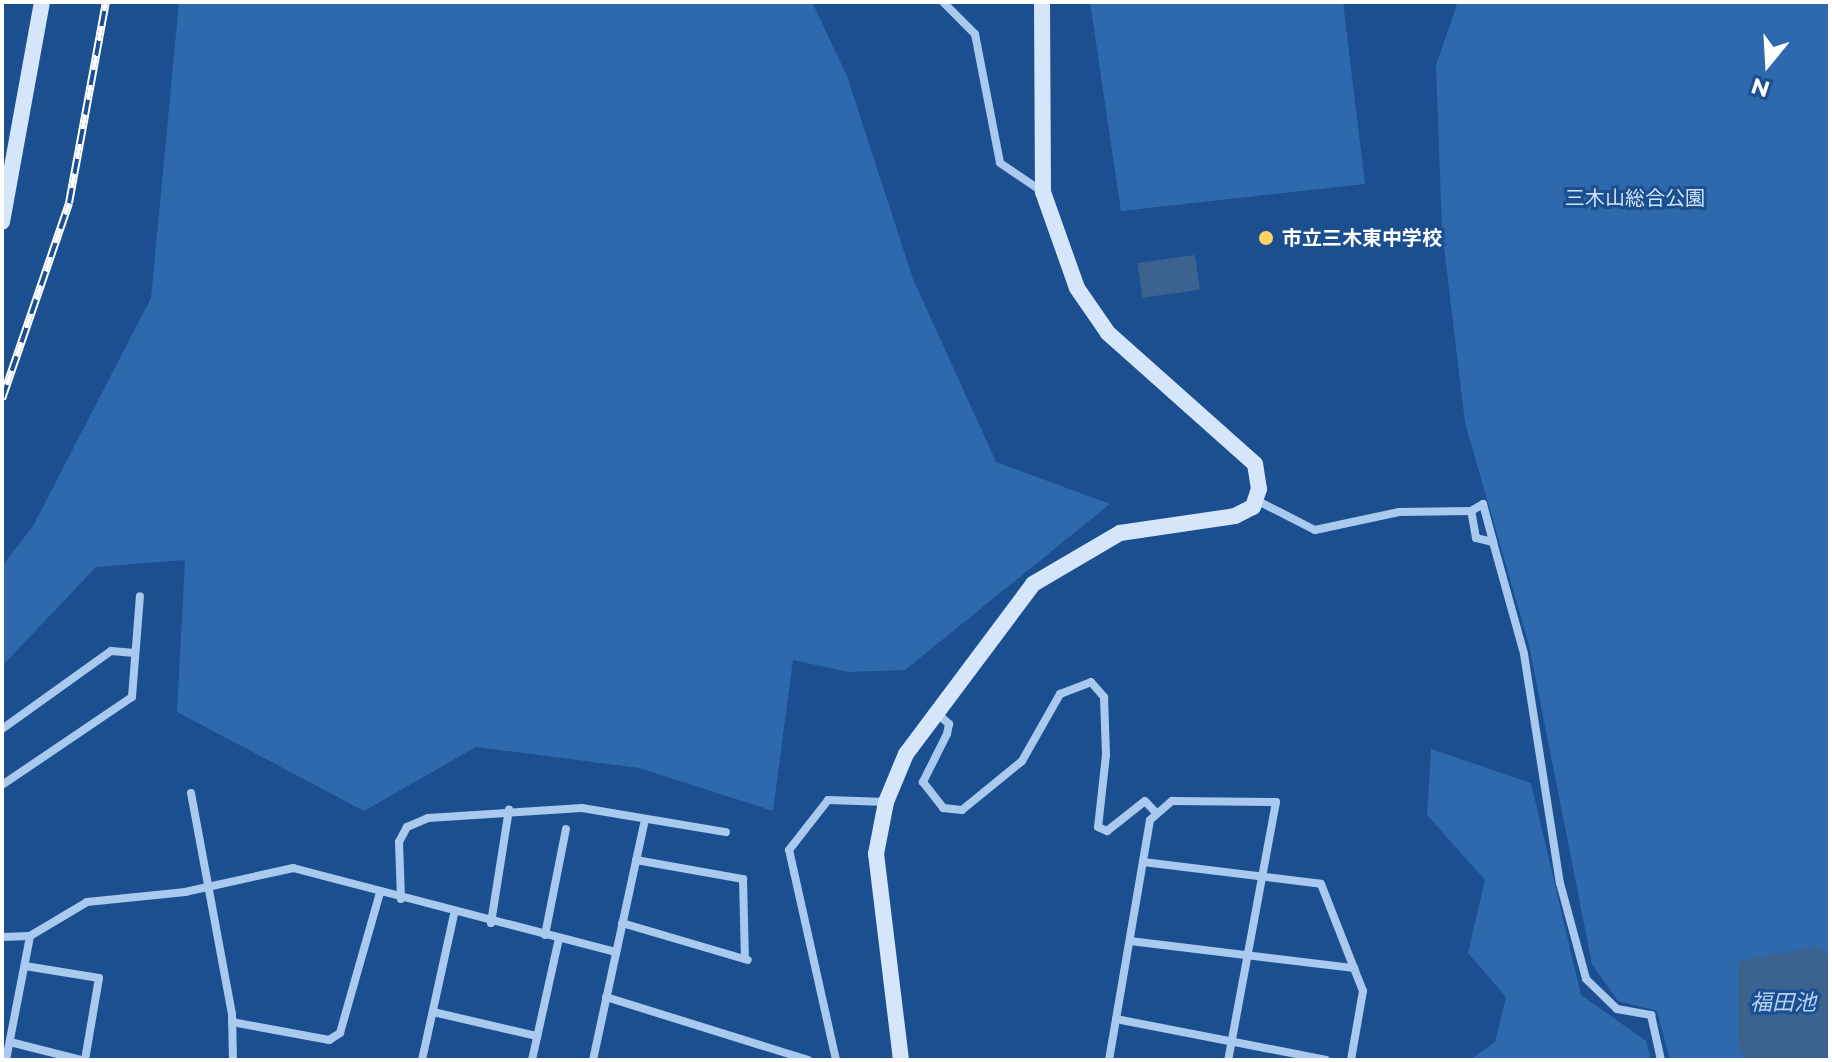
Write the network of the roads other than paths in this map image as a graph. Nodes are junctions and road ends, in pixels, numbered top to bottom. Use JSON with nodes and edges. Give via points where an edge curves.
{"nodes":[{"id":1,"x":42,"y":2,"type":"edge"},
{"id":2,"x":943,"y":2,"type":"edge"},
{"id":3,"x":1042,"y":2,"type":"edge"},
{"id":4,"x":1043,"y":192,"type":"junction"},
{"id":5,"x":2,"y":220,"type":"edge"},
{"id":6,"x":1255,"y":500,"type":"junction"},
{"id":7,"x":1471,"y":511,"type":"junction"},
{"id":8,"x":1493,"y":542,"type":"junction"},
{"id":9,"x":140,"y":596,"type":"dead end"},
{"id":10,"x":135,"y":653,"type":"junction"},
{"id":11,"x":936,"y":711,"type":"junction"},
{"id":12,"x":2,"y":729,"type":"edge"},
{"id":13,"x":2,"y":785,"type":"edge"},
{"id":14,"x":191,"y":793,"type":"dead end"},
{"id":15,"x":886,"y":802,"type":"junction"},
{"id":16,"x":509,"y":809,"type":"junction"},
{"id":17,"x":1156,"y":813,"type":"junction"},
{"id":18,"x":644,"y":824,"type":"junction"},
{"id":19,"x":566,"y":829,"type":"dead end"},
{"id":20,"x":726,"y":832,"type":"dead end"},
{"id":21,"x":636,"y":860,"type":"junction"},
{"id":22,"x":1143,"y":862,"type":"junction"},
{"id":23,"x":1262,"y":876,"type":"junction"},
{"id":24,"x":205,"y":886,"type":"junction"},
{"id":25,"x":380,"y":893,"type":"junction"},
{"id":26,"x":401,"y":899,"type":"junction"},
{"id":27,"x":454,"y":915,"type":"junction"},
{"id":28,"x":491,"y":923,"type":"junction"},
{"id":29,"x":622,"y":923,"type":"junction"},
{"id":30,"x":545,"y":935,"type":"junction"},
{"id":31,"x":30,"y":936,"type":"junction"},
{"id":32,"x":2,"y":937,"type":"edge"},
{"id":33,"x":559,"y":938,"type":"junction"},
{"id":34,"x":1130,"y":941,"type":"junction"},
{"id":35,"x":616,"y":952,"type":"junction"},
{"id":36,"x":1247,"y":958,"type":"junction"},
{"id":37,"x":25,"y":966,"type":"junction"},
{"id":38,"x":1354,"y":968,"type":"junction"},
{"id":39,"x":606,"y":997,"type":"junction"},
{"id":40,"x":433,"y":1012,"type":"junction"},
{"id":41,"x":1116,"y":1019,"type":"junction"},
{"id":42,"x":232,"y":1022,"type":"junction"},
{"id":43,"x":537,"y":1036,"type":"junction"},
{"id":44,"x":1232,"y":1041,"type":"junction"},
{"id":45,"x":10,"y":1042,"type":"junction"},
{"id":46,"x":789,"y":1058,"type":"edge"},
{"id":47,"x":6,"y":1060,"type":"edge"},
{"id":48,"x":83,"y":1060,"type":"edge"},
{"id":49,"x":233,"y":1060,"type":"edge"},
{"id":50,"x":422,"y":1060,"type":"edge"},
{"id":51,"x":532,"y":1060,"type":"edge"},
{"id":52,"x":593,"y":1060,"type":"edge"},
{"id":53,"x":808,"y":1060,"type":"edge"},
{"id":54,"x":836,"y":1060,"type":"edge"},
{"id":55,"x":901,"y":1060,"type":"edge"},
{"id":56,"x":1109,"y":1060,"type":"edge"},
{"id":57,"x":1228,"y":1060,"type":"edge"},
{"id":58,"x":1326,"y":1060,"type":"edge"},
{"id":59,"x":1351,"y":1060,"type":"edge"},
{"id":60,"x":1661,"y":1060,"type":"edge"}],
"edges":[{"from":1,"to":5,"type":"street"},
{"from":2,"to":4,"type":"street","via":[[975,34],[1000,163]]},
{"from":3,"to":4,"type":"street"},
{"from":4,"to":6,"type":"street","via":[[1077,288],[1100,322],[1255,464]]},
{"from":6,"to":7,"type":"street","via":[[1315,530],[1399,512]]},
{"from":6,"to":11,"type":"street","via":[[1235,516],[1162,523],[1078,553],[1033,584]]},
{"from":7,"to":8,"type":"street","via":[[1476,538]]},
{"from":7,"to":8,"type":"street","via":[[1483,504]]},
{"from":8,"to":60,"type":"street","via":[[1524,654],[1560,883],[1586,979],[1617,1009],[1651,1015]]},
{"from":9,"to":10,"type":"street"},
{"from":10,"to":12,"type":"street","via":[[111,651]]},
{"from":10,"to":13,"type":"street","via":[[132,697]]},
{"from":11,"to":15,"type":"street"},
{"from":11,"to":17,"type":"street","via":[[949,724],[923,782],[943,808],[962,810],[1022,761],[1060,694],[1091,682],[1104,697],[1098,827],[1107,831],[1145,801]]},
{"from":14,"to":24,"type":"street"},
{"from":15,"to":54,"type":"street","via":[[828,800],[789,850],[816,942]]},
{"from":15,"to":55,"type":"street","via":[[875,894]]},
{"from":16,"to":18,"type":"street","via":[[582,808]]},
{"from":16,"to":26,"type":"street","via":[[407,827],[399,842]]},
{"from":16,"to":28,"type":"street"},
{"from":17,"to":22,"type":"street"},
{"from":17,"to":23,"type":"street","via":[[1172,801],[1276,802]]},
{"from":18,"to":20,"type":"street"},
{"from":18,"to":21,"type":"street"},
{"from":19,"to":30,"type":"street"},
{"from":21,"to":29,"type":"street"},
{"from":21,"to":29,"type":"street","via":[[743,879],[747,960]]},
{"from":22,"to":23,"type":"street"},
{"from":22,"to":34,"type":"street"},
{"from":23,"to":36,"type":"street"},
{"from":23,"to":38,"type":"street","via":[[1321,884]]},
{"from":24,"to":25,"type":"street","via":[[285,867]]},
{"from":24,"to":31,"type":"street","via":[[87,902]]},
{"from":24,"to":42,"type":"street"},
{"from":25,"to":26,"type":"street"},
{"from":25,"to":42,"type":"street","via":[[340,1033],[329,1040]]},
{"from":26,"to":27,"type":"street"},
{"from":27,"to":28,"type":"street"},
{"from":27,"to":40,"type":"street"},
{"from":28,"to":30,"type":"street"},
{"from":29,"to":35,"type":"street"},
{"from":30,"to":33,"type":"street"},
{"from":31,"to":32,"type":"street"},
{"from":31,"to":37,"type":"street"},
{"from":33,"to":35,"type":"street"},
{"from":33,"to":43,"type":"street"},
{"from":34,"to":36,"type":"street"},
{"from":34,"to":41,"type":"street"},
{"from":35,"to":39,"type":"street"},
{"from":36,"to":38,"type":"street"},
{"from":36,"to":44,"type":"street"},
{"from":37,"to":45,"type":"street"},
{"from":37,"to":48,"type":"street","via":[[99,978]]},
{"from":38,"to":59,"type":"street","via":[[1363,991]]},
{"from":39,"to":46,"type":"street"},
{"from":39,"to":52,"type":"street"},
{"from":40,"to":43,"type":"street"},
{"from":40,"to":50,"type":"street"},
{"from":41,"to":44,"type":"street"},
{"from":41,"to":56,"type":"street"},
{"from":42,"to":49,"type":"street"},
{"from":43,"to":51,"type":"street"},
{"from":44,"to":57,"type":"street"},
{"from":44,"to":58,"type":"street"},
{"from":45,"to":47,"type":"street"},
{"from":45,"to":48,"type":"street"},
{"from":46,"to":53,"type":"street"}]}
